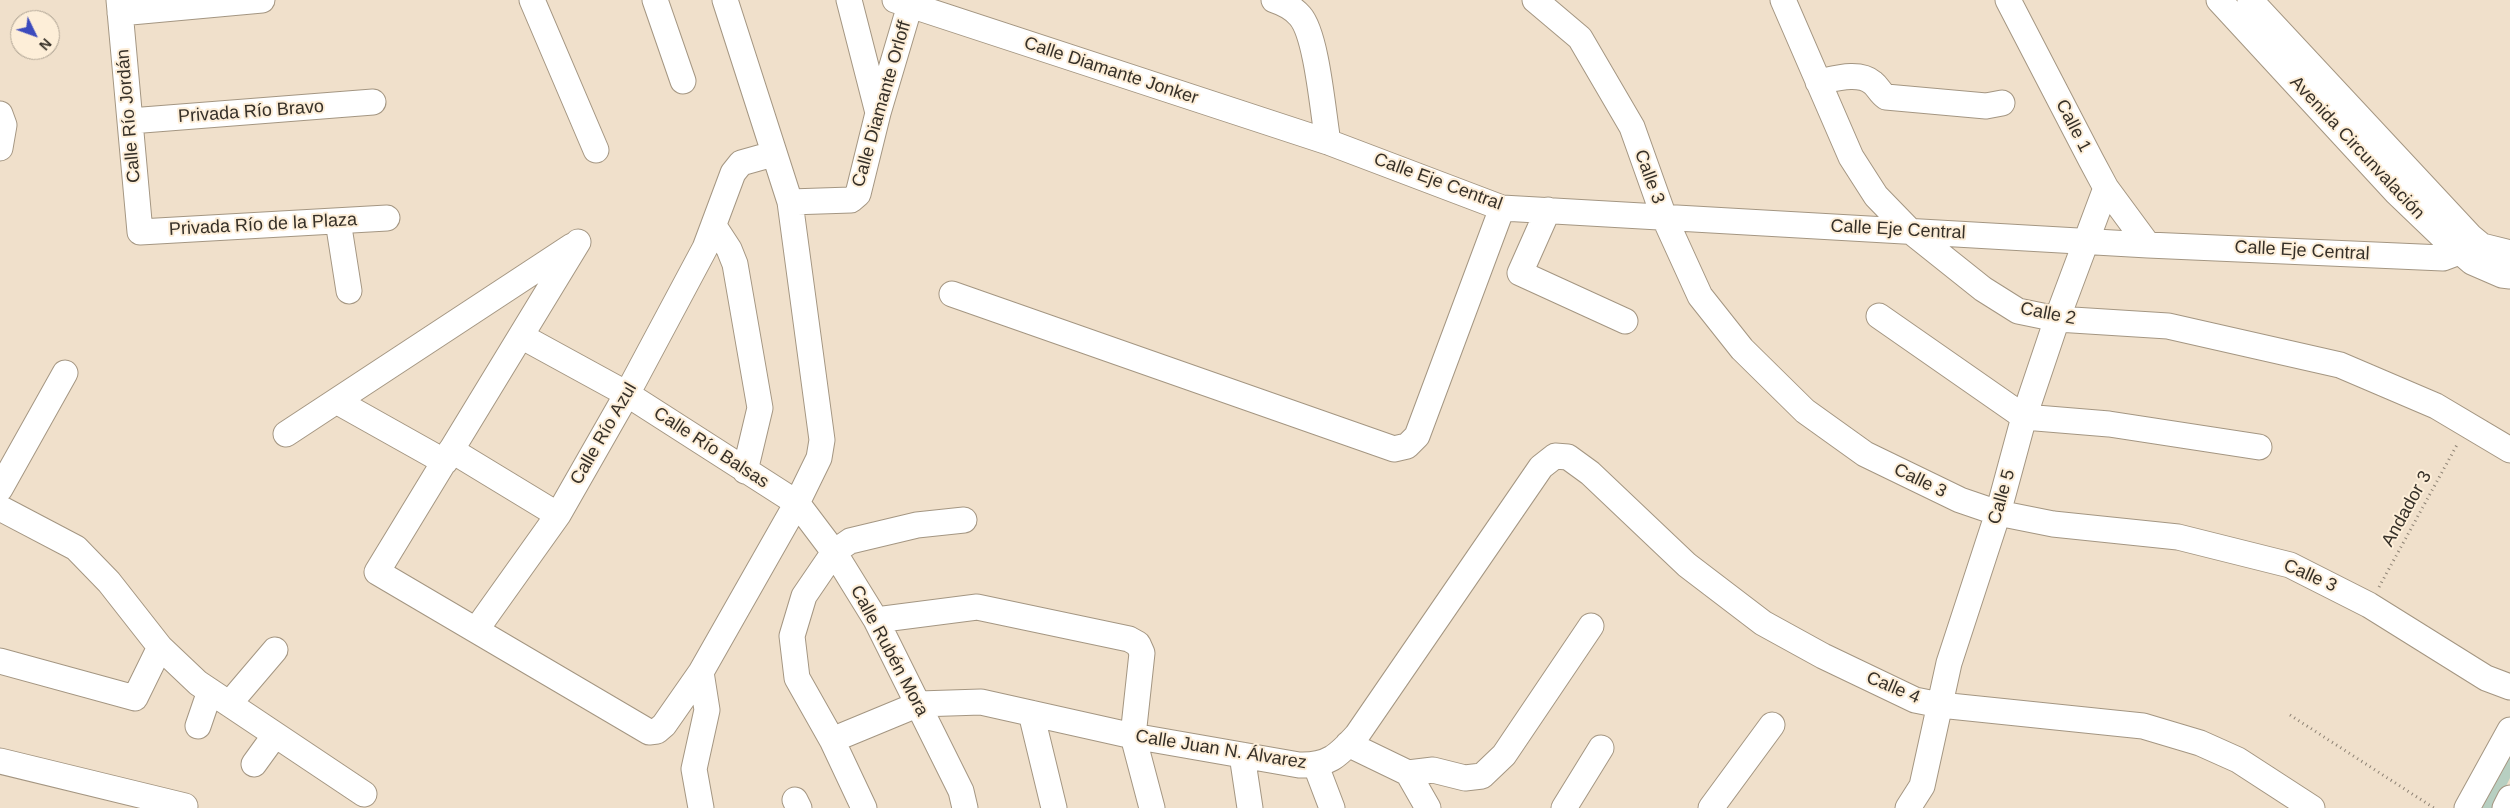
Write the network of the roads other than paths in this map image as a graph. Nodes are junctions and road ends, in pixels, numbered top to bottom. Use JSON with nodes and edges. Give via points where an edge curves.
{"nodes":[{"id":1,"x":262,"y":0,"type":"edge"},
{"id":2,"x":532,"y":0,"type":"edge"},
{"id":3,"x":654,"y":0,"type":"edge"},
{"id":4,"x":725,"y":0,"type":"edge"},
{"id":5,"x":849,"y":0,"type":"edge"},
{"id":6,"x":1274,"y":0,"type":"edge"},
{"id":7,"x":1535,"y":0,"type":"edge"},
{"id":8,"x":1783,"y":0,"type":"edge"},
{"id":9,"x":2008,"y":0,"type":"edge"},
{"id":10,"x":2219,"y":0,"type":"edge"},
{"id":11,"x":2250,"y":0,"type":"edge"},
{"id":12,"x":902,"y":3,"type":"edge"},
{"id":13,"x":119,"y":6,"type":"edge"},
{"id":14,"x":683,"y":82,"type":"dead end"},
{"id":15,"x":1818,"y":82,"type":"junction"},
{"id":16,"x":373,"y":102,"type":"dead end"},
{"id":17,"x":2002,"y":103,"type":"dead end"},
{"id":18,"x":878,"y":113,"type":"junction"},
{"id":19,"x":130,"y":121,"type":"junction"},
{"id":20,"x":1328,"y":142,"type":"junction"},
{"id":21,"x":596,"y":150,"type":"dead end"},
{"id":22,"x":773,"y":154,"type":"junction"},
{"id":23,"x":2106,"y":188,"type":"junction"},
{"id":24,"x":790,"y":202,"type":"junction"},
{"id":25,"x":1502,"y":208,"type":"junction"},
{"id":26,"x":1548,"y":210,"type":"junction"},
{"id":27,"x":1664,"y":217,"type":"junction"},
{"id":28,"x":387,"y":218,"type":"dead end"},
{"id":29,"x":338,"y":221,"type":"junction"},
{"id":30,"x":714,"y":226,"type":"junction"},
{"id":31,"x":1909,"y":230,"type":"junction"},
{"id":32,"x":140,"y":232,"type":"joint"},
{"id":33,"x":2086,"y":240,"type":"junction"},
{"id":34,"x":2148,"y":245,"type":"junction"},
{"id":35,"x":2471,"y":249,"type":"junction"},
{"id":36,"x":2510,"y":252,"type":"edge"},
{"id":37,"x":2510,"y":276,"type":"edge"},
{"id":38,"x":349,"y":291,"type":"dead end"},
{"id":39,"x":952,"y":294,"type":"dead end"},
{"id":40,"x":1879,"y":316,"type":"dead end"},
{"id":41,"x":2057,"y":319,"type":"junction"},
{"id":42,"x":1625,"y":322,"type":"dead end"},
{"id":43,"x":521,"y":336,"type":"junction"},
{"id":44,"x":65,"y":373,"type":"dead end"},
{"id":45,"x":627,"y":394,"type":"junction"},
{"id":46,"x":338,"y":402,"type":"junction"},
{"id":47,"x":2024,"y":417,"type":"junction"},
{"id":48,"x":286,"y":434,"type":"dead end"},
{"id":49,"x":2259,"y":447,"type":"dead end"},
{"id":50,"x":2510,"y":450,"type":"edge"},
{"id":51,"x":448,"y":456,"type":"junction"},
{"id":52,"x":1555,"y":456,"type":"joint"},
{"id":53,"x":745,"y":470,"type":"junction"},
{"id":54,"x":0,"y":488,"type":"edge"},
{"id":55,"x":797,"y":503,"type":"junction"},
{"id":56,"x":0,"y":508,"type":"edge"},
{"id":57,"x":1998,"y":513,"type":"junction"},
{"id":58,"x":558,"y":514,"type":"junction"},
{"id":59,"x":964,"y":520,"type":"dead end"},
{"id":60,"x":834,"y":552,"type":"junction"},
{"id":61,"x":876,"y":620,"type":"junction"},
{"id":62,"x":1591,"y":626,"type":"dead end"},
{"id":63,"x":476,"y":630,"type":"junction"},
{"id":64,"x":160,"y":647,"type":"junction"},
{"id":65,"x":275,"y":650,"type":"dead end"},
{"id":66,"x":0,"y":661,"type":"edge"},
{"id":67,"x":701,"y":672,"type":"junction"},
{"id":68,"x":2510,"y":687,"type":"edge"},
{"id":69,"x":219,"y":697,"type":"junction"},
{"id":70,"x":919,"y":704,"type":"junction"},
{"id":71,"x":1940,"y":705,"type":"junction"},
{"id":72,"x":1030,"y":713,"type":"junction"},
{"id":73,"x":1772,"y":725,"type":"dead end"},
{"id":74,"x":198,"y":726,"type":"dead end"},
{"id":75,"x":2510,"y":730,"type":"edge"},
{"id":76,"x":275,"y":735,"type":"junction"},
{"id":77,"x":1133,"y":736,"type":"junction"},
{"id":78,"x":832,"y":740,"type":"junction"},
{"id":79,"x":1348,"y":744,"type":"junction"},
{"id":80,"x":1601,"y":748,"type":"dead end"},
{"id":81,"x":1242,"y":755,"type":"junction"},
{"id":82,"x":0,"y":761,"type":"edge"},
{"id":83,"x":254,"y":764,"type":"dead end"},
{"id":84,"x":1316,"y":766,"type":"junction"},
{"id":85,"x":1408,"y":773,"type":"junction"},
{"id":86,"x":364,"y":794,"type":"dead end"},
{"id":87,"x":2510,"y":798,"type":"edge"},
{"id":88,"x":185,"y":806,"type":"dead end"},
{"id":89,"x":701,"y":808,"type":"edge"},
{"id":90,"x":864,"y":808,"type":"edge"},
{"id":91,"x":965,"y":808,"type":"edge"},
{"id":92,"x":1054,"y":808,"type":"edge"},
{"id":93,"x":1152,"y":808,"type":"edge"},
{"id":94,"x":1250,"y":808,"type":"edge"},
{"id":95,"x":1332,"y":808,"type":"edge"},
{"id":96,"x":1428,"y":808,"type":"edge"},
{"id":97,"x":1564,"y":808,"type":"edge"},
{"id":98,"x":1711,"y":808,"type":"edge"},
{"id":99,"x":1908,"y":808,"type":"edge"},
{"id":100,"x":2312,"y":808,"type":"edge"},
{"id":101,"x":2467,"y":808,"type":"edge"},
{"id":102,"x":2505,"y":808,"type":"edge"}],
"edges":[{"from":1,"to":13,"type":"street"},
{"from":2,"to":21,"type":"street"},
{"from":3,"to":14,"type":"street"},
{"from":4,"to":22,"type":"street"},
{"from":5,"to":18,"type":"street"},
{"from":6,"to":20,"type":"street","via":[[1300,16],[1310,35]]},
{"from":7,"to":27,"type":"street","name":"Calle 3","via":[[1580,38],[1632,127]]},
{"from":8,"to":15,"type":"street","name":"Calle 2"},
{"from":9,"to":23,"type":"street","name":"Calle 1"},
{"from":10,"to":35,"type":"street","name":"Avenida Circunvalación","via":[[2397,193]]},
{"from":11,"to":35,"type":"street","name":"Avenida Circunvalación"},
{"from":12,"to":18,"type":"street","name":"Calle Diamante Orloff"},
{"from":12,"to":20,"type":"street","name":"Calle Diamante Jonker"},
{"from":13,"to":19,"type":"street","name":"Calle Río Jordán"},
{"from":15,"to":17,"type":"street","via":[[1851,77],[1874,83],[1886,97],[1986,106]]},
{"from":15,"to":31,"type":"street","name":"Calle 2","via":[[1851,157],[1876,196]]},
{"from":16,"to":19,"type":"street","name":"Privada Río Bravo"},
{"from":18,"to":24,"type":"street","name":"Calle Diamante Orloff","via":[[858,194],[851,200]]},
{"from":19,"to":32,"type":"street","name":"Calle Río Jordán"},
{"from":20,"to":25,"type":"street","name":"Calle Eje Central"},
{"from":22,"to":24,"type":"street"},
{"from":22,"to":30,"type":"street","name":"Calle Río Azul","via":[[741,163],[733,173]]},
{"from":23,"to":33,"type":"street","name":"Calle 5"},
{"from":23,"to":34,"type":"street","name":"Calle 1"},
{"from":24,"to":55,"type":"street","via":[[822,440],[819,458]]},
{"from":25,"to":26,"type":"street","name":"Calle Eje Central"},
{"from":25,"to":39,"type":"street","via":[[1416,436],[1407,446],[1394,449]]},
{"from":26,"to":27,"type":"street","name":"Calle Eje Central"},
{"from":26,"to":42,"type":"street","via":[[1520,273]]},
{"from":27,"to":31,"type":"street","name":"Calle Eje Central"},
{"from":27,"to":57,"type":"street","name":"Calle 3","via":[[1700,296],[1742,349],[1806,412],[1865,454],[1960,500]]},
{"from":28,"to":29,"type":"street","name":"Privada Río de la Plaza"},
{"from":29,"to":32,"type":"street","name":"Privada Río de la Plaza"},
{"from":29,"to":38,"type":"street"},
{"from":30,"to":45,"type":"street","name":"Calle Río Azul"},
{"from":30,"to":53,"type":"street","via":[[735,264],[760,408]]},
{"from":31,"to":33,"type":"street","name":"Calle Eje Central"},
{"from":31,"to":41,"type":"street","name":"Calle 2","via":[[1983,289],[2018,310]]},
{"from":33,"to":34,"type":"street","name":"Calle Eje Central"},
{"from":33,"to":41,"type":"street","name":"Calle 5"},
{"from":34,"to":35,"type":"street","name":"Calle Eje Central","via":[[2443,258]]},
{"from":35,"to":36,"type":"street"},
{"from":35,"to":37,"type":"street","name":"Avenida Circunvalación","via":[[2502,275]]},
{"from":40,"to":47,"type":"street"},
{"from":41,"to":47,"type":"street","name":"Calle 5"},
{"from":41,"to":50,"type":"street","name":"Calle 2","via":[[2168,326],[2340,365],[2436,406]]},
{"from":43,"to":45,"type":"street","name":"Calle Río Balsas"},
{"from":43,"to":46,"type":"street","via":[[578,242]]},
{"from":43,"to":51,"type":"street"},
{"from":44,"to":54,"type":"street"},
{"from":45,"to":53,"type":"street","name":"Calle Río Balsas"},
{"from":45,"to":58,"type":"street","name":"Calle Río Azul"},
{"from":46,"to":48,"type":"street"},
{"from":46,"to":51,"type":"street"},
{"from":47,"to":49,"type":"street","via":[[2109,424]]},
{"from":47,"to":57,"type":"street","name":"Calle 5"},
{"from":51,"to":58,"type":"street"},
{"from":51,"to":63,"type":"street","via":[[377,572]]},
{"from":52,"to":71,"type":"street","name":"Calle 4","via":[[1568,457],[1590,473],[1687,565],[1763,623],[1915,700]]},
{"from":52,"to":79,"type":"street","name":"Calle Juan N. Álvarez","via":[[1541,467]]},
{"from":53,"to":55,"type":"street","name":"Calle Río Balsas"},
{"from":55,"to":60,"type":"street","name":"Calle Rubén Mora"},
{"from":55,"to":67,"type":"street"},
{"from":56,"to":64,"type":"street","via":[[76,548],[109,582]]},
{"from":57,"to":68,"type":"street","name":"Calle 3","via":[[2053,524],[2178,537],[2290,565],[2369,605],[2486,678]]},
{"from":57,"to":71,"type":"street","name":"Calle 5","via":[[1949,663]]},
{"from":58,"to":63,"type":"street","name":"Calle Río Azul"},
{"from":59,"to":60,"type":"street","via":[[917,525],[850,541]]},
{"from":60,"to":61,"type":"street","name":"Calle Rubén Mora"},
{"from":60,"to":78,"type":"street","via":[[804,596],[792,636],[797,678]]},
{"from":61,"to":70,"type":"street","name":"Calle Rubén Mora"},
{"from":61,"to":77,"type":"street","via":[[977,607],[1129,639],[1138,644],[1142,653]]},
{"from":62,"to":85,"type":"street","via":[[1504,755],[1482,776],[1465,778],[1433,770]]},
{"from":63,"to":67,"type":"street","via":[[649,732],[664,725]]},
{"from":64,"to":66,"type":"street","via":[[136,698]]},
{"from":64,"to":69,"type":"street"},
{"from":65,"to":69,"type":"street"},
{"from":67,"to":89,"type":"street","via":[[708,710],[694,769]]},
{"from":69,"to":74,"type":"street"},
{"from":69,"to":76,"type":"street"},
{"from":70,"to":72,"type":"street","name":"Calle Juan N. Álvarez","via":[[981,702]]},
{"from":70,"to":78,"type":"street","name":"Calle Juan N. Álvarez"},
{"from":70,"to":91,"type":"street","name":"Calle Rubén Mora","via":[[961,791]]},
{"from":71,"to":99,"type":"street","name":"Calle 5","via":[[1922,786]]},
{"from":71,"to":100,"type":"street","name":"Calle 4","via":[[2143,726],[2200,743],[2238,760]]},
{"from":72,"to":77,"type":"street","name":"Calle Juan N. Álvarez"},
{"from":72,"to":92,"type":"street"},
{"from":73,"to":98,"type":"street"},
{"from":75,"to":101,"type":"street"},
{"from":76,"to":83,"type":"street"},
{"from":76,"to":86,"type":"street"},
{"from":77,"to":81,"type":"street","name":"Calle Juan N. Álvarez"},
{"from":77,"to":93,"type":"street"},
{"from":78,"to":90,"type":"street"},
{"from":79,"to":84,"type":"street","name":"Calle Juan N. Álvarez","via":[[1332,760]]},
{"from":79,"to":85,"type":"street"},
{"from":80,"to":97,"type":"street"},
{"from":81,"to":84,"type":"street","name":"Calle Juan N. Álvarez"},
{"from":81,"to":94,"type":"street"},
{"from":82,"to":88,"type":"street"},
{"from":84,"to":95,"type":"street"},
{"from":85,"to":96,"type":"street"},
{"from":87,"to":102,"type":"street"}]}
